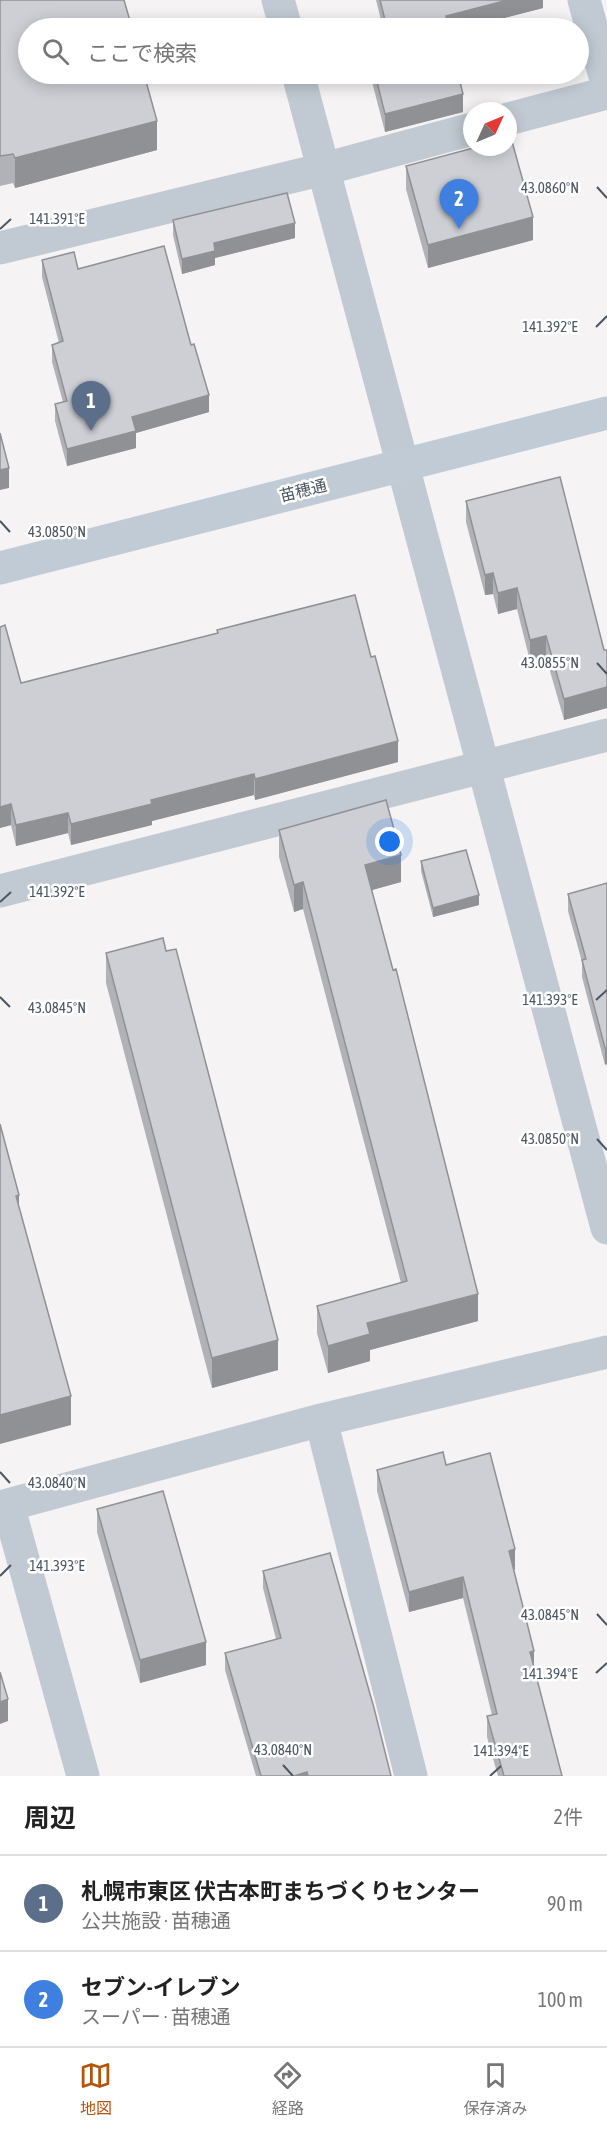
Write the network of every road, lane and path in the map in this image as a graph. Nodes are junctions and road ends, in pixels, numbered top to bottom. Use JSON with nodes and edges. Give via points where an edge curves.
{"nodes":[{"id":1,"x":279,"y":0,"type":"edge"},
{"id":2,"x":585,"y":0,"type":"edge"},
{"id":3,"x":284,"y":18,"type":"edge"},
{"id":4,"x":301,"y":84,"type":"edge"},
{"id":5,"x":607,"y":84,"type":"edge"},
{"id":6,"x":607,"y":93,"type":"edge"},
{"id":7,"x":517,"y":117,"type":"edge"},
{"id":8,"x":463,"y":131,"type":"edge"},
{"id":9,"x":324,"y":170,"type":"junction"},
{"id":10,"x":0,"y":249,"type":"edge"},
{"id":11,"x":607,"y":413,"type":"edge"},
{"id":12,"x":403,"y":465,"type":"junction"},
{"id":13,"x":0,"y":568,"type":"edge"},
{"id":14,"x":607,"y":735,"type":"edge"},
{"id":15,"x":483,"y":768,"type":"junction"},
{"id":16,"x":0,"y":891,"type":"edge"},
{"id":17,"x":607,"y":1228,"type":"edge"},
{"id":18,"x":607,"y":1352,"type":"edge"},
{"id":19,"x":321,"y":1420,"type":"junction"},
{"id":20,"x":4,"y":1506,"type":"edge"},
{"id":21,"x":83,"y":1776,"type":"edge"},
{"id":22,"x":411,"y":1776,"type":"edge"}],
"edges":[{"from":1,"to":3,"type":"street"},
{"from":2,"to":5,"type":"street"},
{"from":4,"to":9,"type":"street"},
{"from":6,"to":7,"type":"street"},
{"from":8,"to":9,"type":"street"},
{"from":9,"to":10,"type":"street"},
{"from":9,"to":12,"type":"street"},
{"from":11,"to":12,"type":"street","name":"苗穂通"},
{"from":12,"to":13,"type":"street","name":"苗穂通"},
{"from":12,"to":15,"type":"street"},
{"from":14,"to":15,"type":"street"},
{"from":15,"to":16,"type":"street"},
{"from":15,"to":17,"type":"street"},
{"from":18,"to":19,"type":"street"},
{"from":19,"to":20,"type":"street"},
{"from":19,"to":22,"type":"street"},
{"from":20,"to":21,"type":"street"}]}
